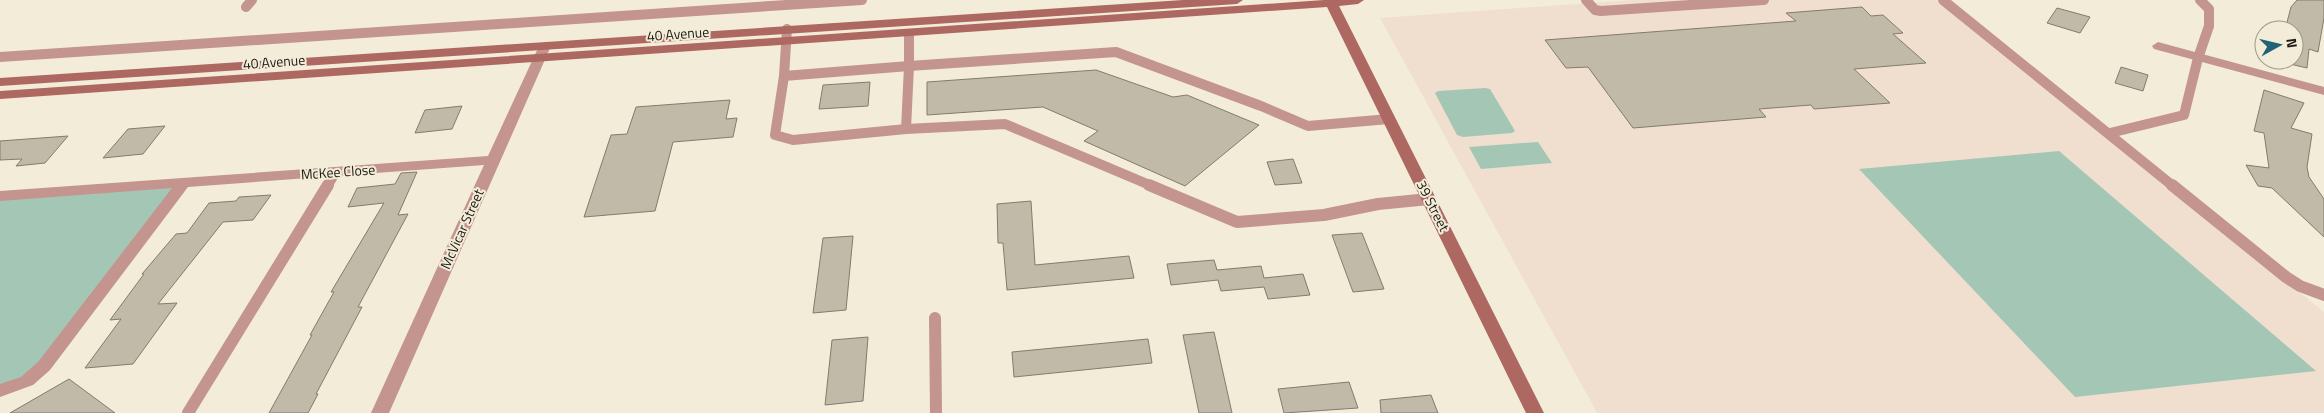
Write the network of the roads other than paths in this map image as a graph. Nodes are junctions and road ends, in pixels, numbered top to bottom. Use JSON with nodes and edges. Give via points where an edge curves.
{"nodes":[{"id":1,"x":862,"y":0,"type":"edge"},
{"id":2,"x":1237,"y":0,"type":"edge"},
{"id":3,"x":1358,"y":0,"type":"edge"},
{"id":4,"x":1586,"y":0,"type":"edge"},
{"id":5,"x":1764,"y":0,"type":"edge"},
{"id":6,"x":1943,"y":0,"type":"edge"},
{"id":7,"x":2200,"y":0,"type":"edge"},
{"id":8,"x":1331,"y":2,"type":"edge"},
{"id":9,"x":908,"y":34,"type":"junction"},
{"id":10,"x":786,"y":36,"type":"junction"},
{"id":11,"x":2158,"y":46,"type":"dead end"},
{"id":12,"x":541,"y":52,"type":"junction"},
{"id":13,"x":0,"y":58,"type":"edge"},
{"id":14,"x":2198,"y":58,"type":"junction"},
{"id":15,"x":909,"y":66,"type":"junction"},
{"id":16,"x":784,"y":76,"type":"junction"},
{"id":17,"x":0,"y":82,"type":"edge"},
{"id":18,"x":2324,"y":92,"type":"edge"},
{"id":19,"x":0,"y":95,"type":"edge"},
{"id":20,"x":1389,"y":120,"type":"junction"},
{"id":21,"x":906,"y":129,"type":"junction"},
{"id":22,"x":2110,"y":133,"type":"junction"},
{"id":23,"x":493,"y":160,"type":"junction"},
{"id":24,"x":336,"y":172,"type":"junction"},
{"id":25,"x":183,"y":183,"type":"junction"},
{"id":26,"x":0,"y":196,"type":"edge"},
{"id":27,"x":1430,"y":199,"type":"junction"},
{"id":28,"x":2324,"y":295,"type":"edge"},
{"id":29,"x":935,"y":318,"type":"dead end"},
{"id":30,"x":0,"y":391,"type":"edge"},
{"id":31,"x":188,"y":413,"type":"edge"},
{"id":32,"x":380,"y":413,"type":"edge"},
{"id":33,"x":936,"y":413,"type":"edge"},
{"id":34,"x":1536,"y":413,"type":"edge"}],
"edges":[{"from":1,"to":13,"type":"lane"},
{"from":2,"to":10,"type":"main road","name":"40 Avenue"},
{"from":3,"to":8,"type":"main road","name":"40 Avenue"},
{"from":4,"to":5,"type":"lane","via":[[1595,10],[1601,11]]},
{"from":6,"to":22,"type":"lane"},
{"from":7,"to":14,"type":"lane","via":[[2209,9],[2209,26]]},
{"from":8,"to":9,"type":"main road","name":"40 Avenue"},
{"from":8,"to":20,"type":"main road","name":"39 Street"},
{"from":9,"to":10,"type":"main road","name":"40 Avenue"},
{"from":9,"to":15,"type":"lane"},
{"from":10,"to":12,"type":"main road","name":"40 Avenue"},
{"from":10,"to":16,"type":"lane"},
{"from":11,"to":14,"type":"street"},
{"from":12,"to":17,"type":"main road","name":"40 Avenue"},
{"from":12,"to":19,"type":"main road","name":"40 Avenue"},
{"from":12,"to":23,"type":"street","name":"McVicar Street"},
{"from":14,"to":18,"type":"street"},
{"from":14,"to":22,"type":"lane","via":[[2184,115]]},
{"from":15,"to":16,"type":"lane"},
{"from":15,"to":20,"type":"lane","via":[[1116,52],[1308,126]]},
{"from":15,"to":21,"type":"lane"},
{"from":16,"to":21,"type":"lane","via":[[775,135],[793,140]]},
{"from":20,"to":27,"type":"main road","name":"39 Street"},
{"from":21,"to":27,"type":"lane","via":[[1005,124],[1237,222],[1324,215],[1378,204]]},
{"from":22,"to":28,"type":"lane","via":[[2286,277]]},
{"from":23,"to":24,"type":"street","name":"McKee Close"},
{"from":23,"to":32,"type":"street","name":"McVicar Street"},
{"from":24,"to":25,"type":"street","name":"McKee Close"},
{"from":24,"to":31,"type":"lane"},
{"from":25,"to":26,"type":"street","name":"McKee Close"},
{"from":25,"to":30,"type":"street","via":[[44,366],[27,381]]},
{"from":27,"to":34,"type":"main road","name":"39 Street"},
{"from":29,"to":33,"type":"lane"}]}
